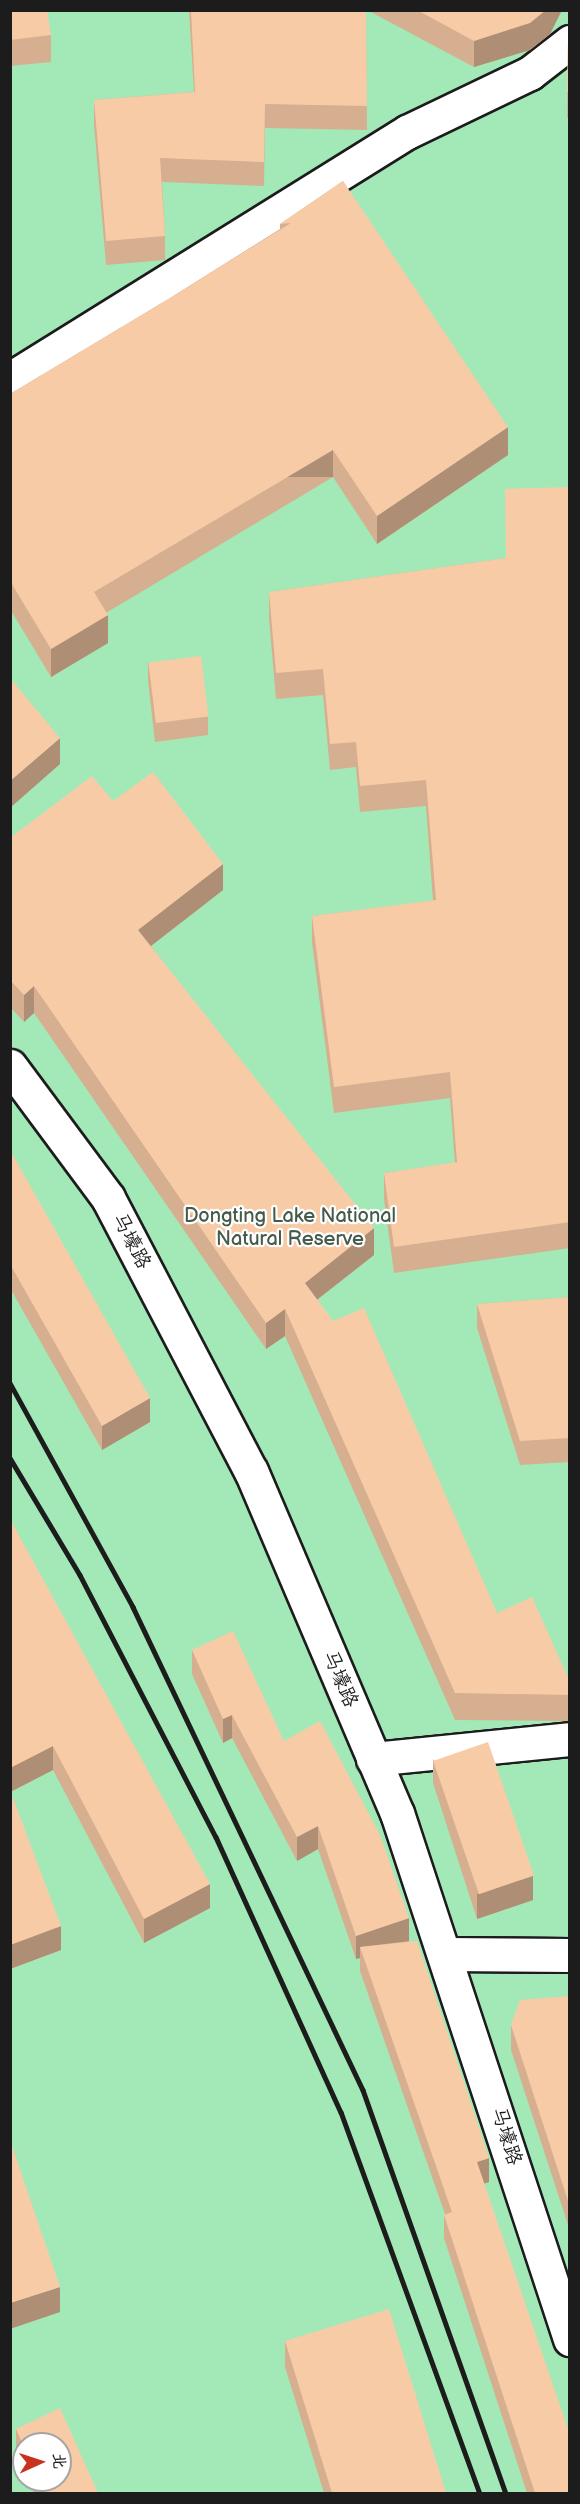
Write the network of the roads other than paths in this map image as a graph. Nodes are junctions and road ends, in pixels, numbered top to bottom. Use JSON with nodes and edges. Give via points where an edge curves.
{"nodes":[{"id":1,"x":570,"y":42,"type":"edge"},
{"id":2,"x":10,"y":379,"type":"edge"},
{"id":3,"x":10,"y":1066,"type":"edge"},
{"id":4,"x":570,"y":1739,"type":"edge"},
{"id":5,"x":373,"y":1759,"type":"junction"},
{"id":6,"x":445,"y":1954,"type":"junction"},
{"id":7,"x":570,"y":1955,"type":"edge"},
{"id":8,"x":568,"y":2329,"type":"edge"}],
"edges":[{"from":1,"to":2,"type":"street","via":[[530,73],[407,132]]},
{"from":3,"to":5,"type":"street","name":"马壕路","via":[[108,1198],[251,1471]]},
{"from":4,"to":5,"type":"street"},
{"from":5,"to":6,"type":"street","name":"马壕路"},
{"from":6,"to":7,"type":"street"},
{"from":6,"to":8,"type":"street","name":"马壕路"}]}
